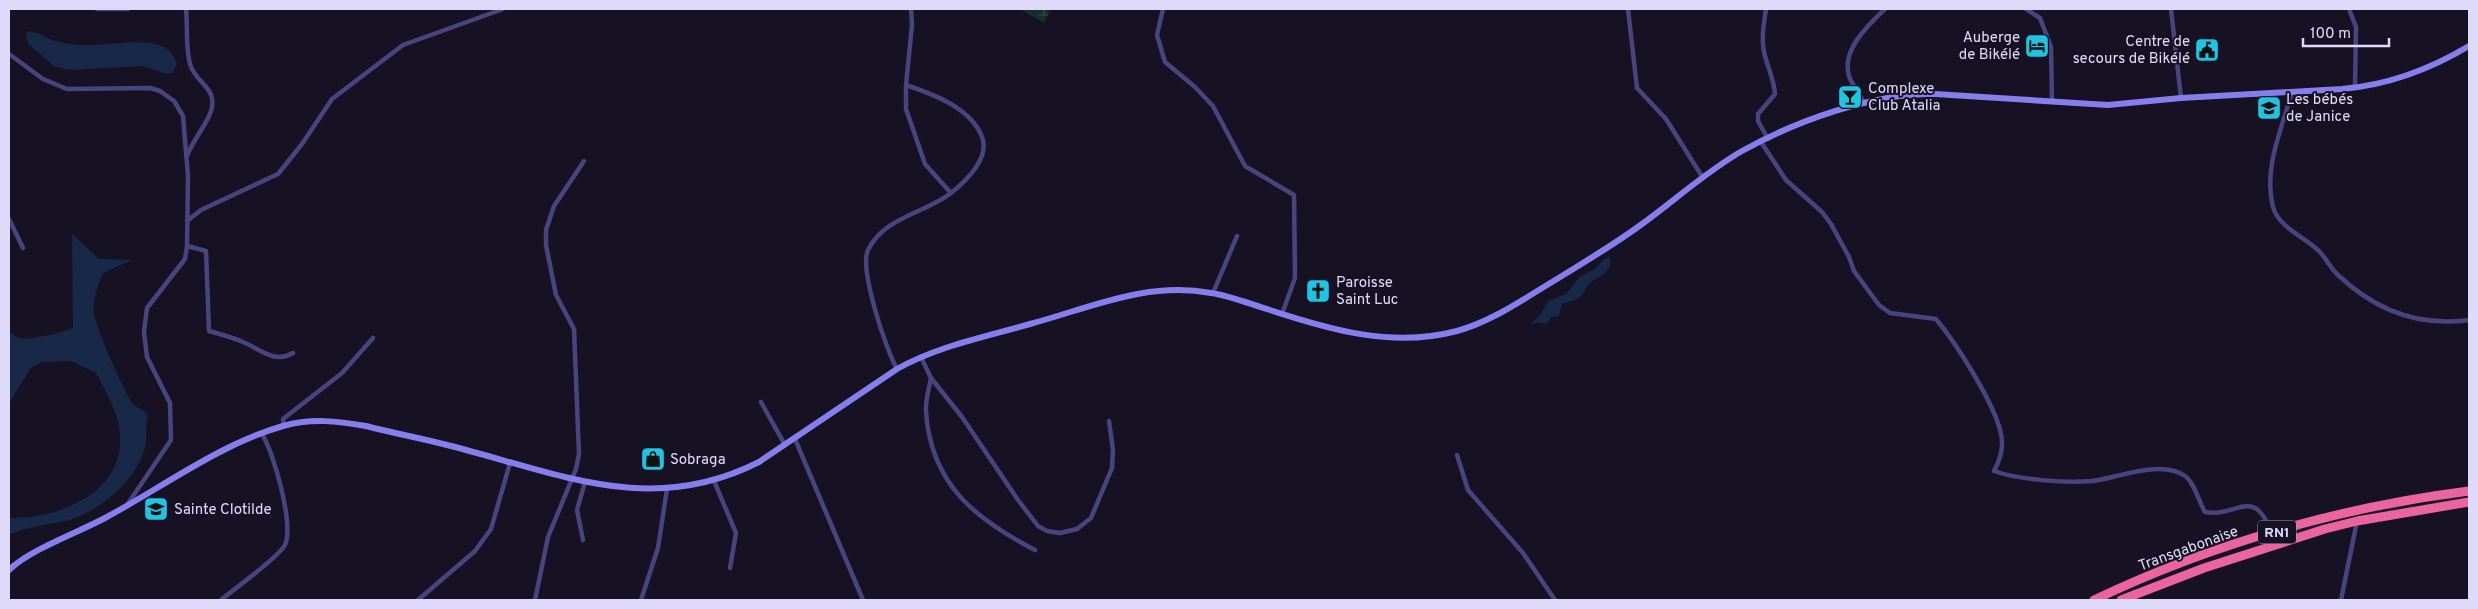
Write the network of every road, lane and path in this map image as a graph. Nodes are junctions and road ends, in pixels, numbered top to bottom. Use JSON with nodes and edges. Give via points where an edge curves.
{"nodes":[{"id":1,"x":97,"y":9,"type":"edge"},
{"id":2,"x":128,"y":9,"type":"edge"},
{"id":3,"x":186,"y":9,"type":"edge"},
{"id":4,"x":503,"y":9,"type":"edge"},
{"id":5,"x":911,"y":9,"type":"edge"},
{"id":6,"x":1163,"y":9,"type":"edge"},
{"id":7,"x":1628,"y":9,"type":"edge"},
{"id":8,"x":1766,"y":9,"type":"edge"},
{"id":9,"x":1885,"y":9,"type":"edge"},
{"id":10,"x":2026,"y":9,"type":"edge"},
{"id":11,"x":2171,"y":9,"type":"edge"},
{"id":12,"x":2349,"y":9,"type":"edge"},
{"id":13,"x":2469,"y":46,"type":"edge"},
{"id":14,"x":9,"y":54,"type":"edge"},
{"id":15,"x":906,"y":85,"type":"junction"},
{"id":16,"x":2355,"y":88,"type":"junction"},
{"id":17,"x":2292,"y":92,"type":"junction"},
{"id":18,"x":2181,"y":98,"type":"junction"},
{"id":19,"x":2052,"y":102,"type":"junction"},
{"id":20,"x":1865,"y":104,"type":"junction"},
{"id":21,"x":1768,"y":139,"type":"junction"},
{"id":22,"x":1761,"y":142,"type":"junction"},
{"id":23,"x":186,"y":157,"type":"junction"},
{"id":24,"x":584,"y":161,"type":"dead end"},
{"id":25,"x":1703,"y":178,"type":"junction"},
{"id":26,"x":951,"y":193,"type":"junction"},
{"id":27,"x":9,"y":219,"type":"edge"},
{"id":28,"x":187,"y":221,"type":"junction"},
{"id":29,"x":1237,"y":236,"type":"dead end"},
{"id":30,"x":187,"y":246,"type":"junction"},
{"id":31,"x":23,"y":248,"type":"dead end"},
{"id":32,"x":1213,"y":293,"type":"junction"},
{"id":33,"x":1282,"y":314,"type":"junction"},
{"id":34,"x":2469,"y":320,"type":"edge"},
{"id":35,"x":373,"y":338,"type":"dead end"},
{"id":36,"x":293,"y":353,"type":"dead end"},
{"id":37,"x":921,"y":357,"type":"junction"},
{"id":38,"x":897,"y":369,"type":"junction"},
{"id":39,"x":931,"y":378,"type":"junction"},
{"id":40,"x":761,"y":402,"type":"dead end"},
{"id":41,"x":1109,"y":421,"type":"dead end"},
{"id":42,"x":284,"y":426,"type":"junction"},
{"id":43,"x":262,"y":434,"type":"junction"},
{"id":44,"x":795,"y":439,"type":"junction"},
{"id":45,"x":785,"y":445,"type":"junction"},
{"id":46,"x":1457,"y":455,"type":"dead end"},
{"id":47,"x":510,"y":463,"type":"junction"},
{"id":48,"x":572,"y":479,"type":"junction"},
{"id":49,"x":714,"y":481,"type":"junction"},
{"id":50,"x":585,"y":482,"type":"junction"},
{"id":51,"x":667,"y":489,"type":"junction"},
{"id":52,"x":2469,"y":491,"type":"edge"},
{"id":53,"x":2469,"y":502,"type":"edge"},
{"id":54,"x":127,"y":506,"type":"junction"},
{"id":55,"x":2357,"y":520,"type":"junction"},
{"id":56,"x":2272,"y":533,"type":"junction"},
{"id":57,"x":583,"y":540,"type":"dead end"},
{"id":58,"x":1035,"y":550,"type":"dead end"},
{"id":59,"x":730,"y":568,"type":"dead end"},
{"id":60,"x":9,"y":570,"type":"edge"},
{"id":61,"x":221,"y":600,"type":"edge"},
{"id":62,"x":418,"y":600,"type":"edge"},
{"id":63,"x":535,"y":600,"type":"edge"},
{"id":64,"x":641,"y":600,"type":"edge"},
{"id":65,"x":863,"y":600,"type":"edge"},
{"id":66,"x":1555,"y":600,"type":"edge"},
{"id":67,"x":2094,"y":600,"type":"edge"},
{"id":68,"x":2121,"y":600,"type":"edge"},
{"id":69,"x":2342,"y":600,"type":"edge"}],
"edges":[{"from":1,"to":2,"type":"street"},
{"from":3,"to":23,"type":"street","via":[[192,68],[211,92],[213,101],[211,112]]},
{"from":4,"to":28,"type":"street","via":[[403,45],[390,53],[332,100],[278,174],[201,210]]},
{"from":5,"to":15,"type":"street"},
{"from":6,"to":33,"type":"street","via":[[1157,35],[1165,62],[1213,106],[1245,166],[1294,195],[1295,278]]},
{"from":7,"to":25,"type":"street","via":[[1637,88],[1671,126]]},
{"from":8,"to":21,"type":"street","via":[[1763,44],[1775,94],[1758,114],[1758,121]]},
{"from":9,"to":20,"type":"street","via":[[1865,27],[1850,59],[1849,76]]},
{"from":10,"to":19,"type":"street","via":[[2040,18],[2051,48]]},
{"from":11,"to":18,"type":"street"},
{"from":12,"to":16,"type":"street","via":[[2356,27]]},
{"from":13,"to":16,"type":"street","via":[[2406,77]]},
{"from":14,"to":23,"type":"street","via":[[43,79],[67,89],[160,90],[174,101],[183,116]]},
{"from":15,"to":26,"type":"street","via":[[906,109],[925,164]]},
{"from":15,"to":26,"type":"street","via":[[932,94],[972,120],[979,130],[984,152],[978,164]]},
{"from":16,"to":17,"type":"street"},
{"from":17,"to":18,"type":"street"},
{"from":17,"to":34,"type":"street","via":[[2271,163],[2274,209],[2282,222],[2319,251],[2337,275],[2381,308],[2428,321]]},
{"from":18,"to":19,"type":"street","via":[[2108,105]]},
{"from":19,"to":20,"type":"street","via":[[1917,94]]},
{"from":20,"to":21,"type":"street"},
{"from":21,"to":22,"type":"street"},
{"from":22,"to":25,"type":"street"},
{"from":22,"to":56,"type":"street","via":[[1786,180],[1831,224],[1850,257],[1854,271],[1879,305],[1890,313],[1936,319],[1950,336],[1991,407],[2002,436],[1999,462],[1994,471],[2014,478],[2091,481],[2163,469],[2176,471],[2187,477],[2205,512],[2212,514],[2253,506],[2265,517]]},
{"from":23,"to":28,"type":"street"},
{"from":24,"to":48,"type":"street","via":[[554,206],[546,230],[556,294],[574,329],[576,346],[579,454]]},
{"from":25,"to":33,"type":"street","via":[[1618,241],[1516,304],[1473,326],[1416,338],[1371,337]]},
{"from":26,"to":38,"type":"street","via":[[886,228],[866,255],[866,277]]},
{"from":27,"to":31,"type":"street"},
{"from":28,"to":30,"type":"street"},
{"from":29,"to":32,"type":"street"},
{"from":30,"to":36,"type":"street","via":[[206,251],[209,331],[242,341],[273,357]]},
{"from":30,"to":54,"type":"street","via":[[185,259],[147,308],[144,332],[147,358],[170,404],[171,440]]},
{"from":32,"to":33,"type":"street"},
{"from":32,"to":37,"type":"street","via":[[1173,289],[1119,296]]},
{"from":35,"to":42,"type":"street","via":[[342,373],[283,419]]},
{"from":37,"to":38,"type":"street"},
{"from":37,"to":39,"type":"street"},
{"from":38,"to":44,"type":"street"},
{"from":39,"to":41,"type":"street","via":[[962,417],[1018,500],[1038,526],[1047,531],[1060,533],[1077,529],[1092,518],[1112,468]]},
{"from":39,"to":58,"type":"street","via":[[926,411],[938,467],[968,508]]},
{"from":40,"to":45,"type":"street"},
{"from":42,"to":43,"type":"street"},
{"from":42,"to":47,"type":"street","via":[[310,421],[348,423]]},
{"from":43,"to":54,"type":"street"},
{"from":43,"to":61,"type":"street","via":[[270,449],[280,489],[288,525],[287,537],[281,550]]},
{"from":44,"to":45,"type":"street"},
{"from":44,"to":65,"type":"street"},
{"from":45,"to":49,"type":"street","via":[[747,468]]},
{"from":46,"to":66,"type":"street","via":[[1468,490],[1523,552]]},
{"from":47,"to":48,"type":"street"},
{"from":47,"to":62,"type":"street","via":[[490,529],[475,550]]},
{"from":48,"to":50,"type":"street"},
{"from":48,"to":63,"type":"street","via":[[548,537]]},
{"from":49,"to":51,"type":"street"},
{"from":49,"to":59,"type":"street","via":[[736,533]]},
{"from":50,"to":51,"type":"street","via":[[625,488]]},
{"from":50,"to":57,"type":"street","via":[[577,510]]},
{"from":51,"to":64,"type":"street","via":[[658,548]]},
{"from":52,"to":56,"type":"highway","name":"Transgabonaise","number":"RN1","via":[[2370,508]]},
{"from":53,"to":55,"type":"highway","name":"Transgabonaise","number":"RN1"},
{"from":54,"to":60,"type":"street","via":[[30,555]]},
{"from":55,"to":68,"type":"highway","name":"Transgabonaise","number":"RN1","via":[[2267,546]]},
{"from":55,"to":69,"type":"street"},
{"from":56,"to":67,"type":"highway","name":"Transgabonaise","number":"RN1","via":[[2187,560]]}]}
